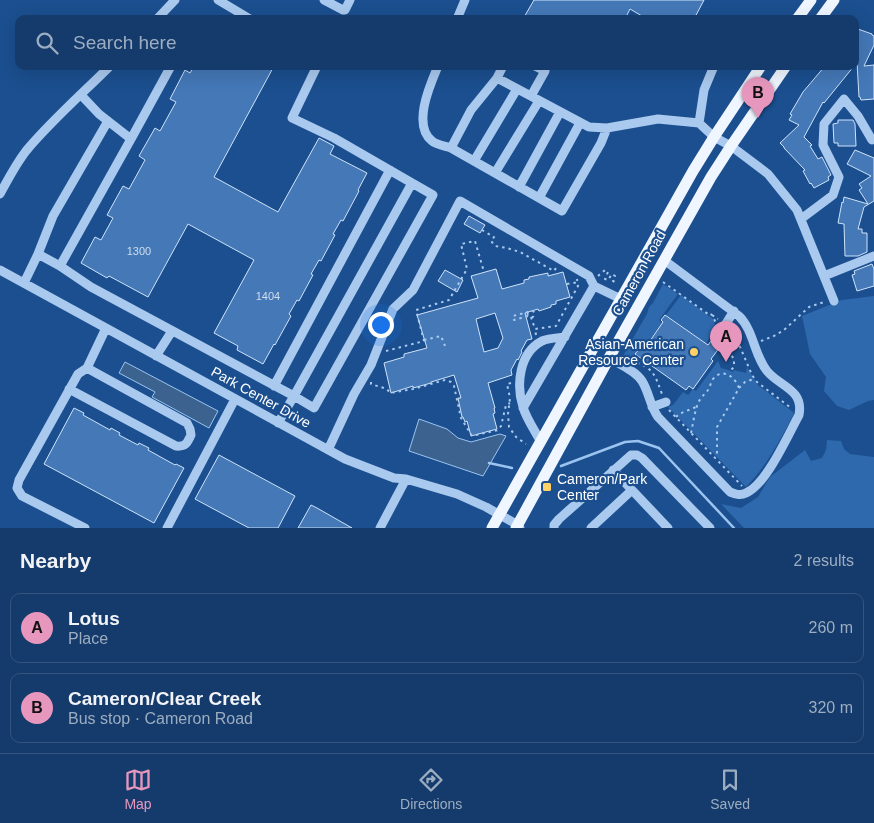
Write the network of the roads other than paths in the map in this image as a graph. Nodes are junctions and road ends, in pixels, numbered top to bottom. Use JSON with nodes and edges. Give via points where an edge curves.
{"nodes":[{"id":1,"x":175,"y":0,"type":"edge"},
{"id":2,"x":218,"y":0,"type":"edge"},
{"id":3,"x":324,"y":0,"type":"edge"},
{"id":4,"x":350,"y":0,"type":"edge"},
{"id":5,"x":465,"y":0,"type":"edge"},
{"id":6,"x":811,"y":0,"type":"edge"},
{"id":7,"x":834,"y":0,"type":"edge"},
{"id":8,"x":161,"y":15,"type":"edge"},
{"id":9,"x":243,"y":15,"type":"edge"},
{"id":10,"x":459,"y":15,"type":"edge"},
{"id":11,"x":800,"y":15,"type":"edge"},
{"id":12,"x":823,"y":15,"type":"edge"},
{"id":13,"x":106,"y":70,"type":"edge"},
{"id":14,"x":169,"y":70,"type":"edge"},
{"id":15,"x":315,"y":70,"type":"edge"},
{"id":16,"x":436,"y":70,"type":"edge"},
{"id":17,"x":501,"y":70,"type":"edge"},
{"id":18,"x":542,"y":70,"type":"edge"},
{"id":19,"x":712,"y":70,"type":"edge"},
{"id":20,"x":758,"y":70,"type":"edge"},
{"id":21,"x":783,"y":70,"type":"edge"},
{"id":22,"x":497,"y":78,"type":"junction"},
{"id":23,"x":517,"y":89,"type":"junction"},
{"id":24,"x":81,"y":95,"type":"junction"},
{"id":25,"x":535,"y":98,"type":"junction"},
{"id":26,"x":560,"y":112,"type":"junction"},
{"id":27,"x":108,"y":121,"type":"junction"},
{"id":28,"x":580,"y":123,"type":"junction"},
{"id":29,"x":699,"y":123,"type":"junction"},
{"id":30,"x":608,"y":128,"type":"junction"},
{"id":31,"x":714,"y":137,"type":"junction"},
{"id":32,"x":131,"y":139,"type":"junction"},
{"id":33,"x":872,"y":140,"type":"dead end"},
{"id":34,"x":731,"y":146,"type":"junction"},
{"id":35,"x":451,"y":148,"type":"junction"},
{"id":36,"x":474,"y":161,"type":"junction"},
{"id":37,"x":390,"y":170,"type":"junction"},
{"id":38,"x":495,"y":173,"type":"junction"},
{"id":39,"x":412,"y":183,"type":"junction"},
{"id":40,"x":520,"y":187,"type":"junction"},
{"id":41,"x":0,"y":194,"type":"edge"},
{"id":42,"x":539,"y":198,"type":"junction"},
{"id":43,"x":800,"y":219,"type":"junction"},
{"id":44,"x":38,"y":254,"type":"junction"},
{"id":45,"x":874,"y":256,"type":"edge"},
{"id":46,"x":664,"y":260,"type":"junction"},
{"id":47,"x":60,"y":266,"type":"junction"},
{"id":48,"x":0,"y":270,"type":"edge"},
{"id":49,"x":824,"y":276,"type":"junction"},
{"id":50,"x":595,"y":282,"type":"junction"},
{"id":51,"x":24,"y":283,"type":"junction"},
{"id":52,"x":621,"y":299,"type":"junction"},
{"id":53,"x":834,"y":300,"type":"road end"},
{"id":54,"x":734,"y":311,"type":"junction"},
{"id":55,"x":106,"y":328,"type":"junction"},
{"id":56,"x":172,"y":331,"type":"junction"},
{"id":57,"x":718,"y":332,"type":"road end"},
{"id":58,"x":564,"y":338,"type":"junction"},
{"id":59,"x":156,"y":356,"type":"junction"},
{"id":60,"x":609,"y":358,"type":"junction"},
{"id":61,"x":87,"y":368,"type":"junction"},
{"id":62,"x":274,"y":386,"type":"junction"},
{"id":63,"x":69,"y":389,"type":"junction"},
{"id":64,"x":294,"y":396,"type":"junction"},
{"id":65,"x":235,"y":399,"type":"junction"},
{"id":66,"x":666,"y":402,"type":"road end"},
{"id":67,"x":652,"y":407,"type":"junction"},
{"id":68,"x":523,"y":408,"type":"junction"},
{"id":69,"x":278,"y":423,"type":"junction"},
{"id":70,"x":541,"y":442,"type":"junction"},
{"id":71,"x":328,"y":450,"type":"junction"},
{"id":72,"x":613,"y":470,"type":"junction"},
{"id":73,"x":406,"y":480,"type":"junction"},
{"id":74,"x":632,"y":490,"type":"junction"},
{"id":75,"x":500,"y":515,"type":"junction"},
{"id":76,"x":518,"y":527,"type":"edge"},
{"id":77,"x":86,"y":528,"type":"edge"},
{"id":78,"x":167,"y":528,"type":"edge"},
{"id":79,"x":380,"y":528,"type":"edge"},
{"id":80,"x":492,"y":528,"type":"edge"},
{"id":81,"x":554,"y":528,"type":"edge"},
{"id":82,"x":591,"y":528,"type":"edge"},
{"id":83,"x":668,"y":528,"type":"edge"},
{"id":84,"x":710,"y":528,"type":"edge"}],
"edges":[{"from":1,"to":8,"type":"street"},
{"from":2,"to":9,"type":"street"},
{"from":3,"to":4,"type":"street","via":[[345,10]]},
{"from":5,"to":10,"type":"street"},
{"from":6,"to":11,"type":"main road"},
{"from":7,"to":12,"type":"main road"},
{"from":13,"to":24,"type":"street"},
{"from":14,"to":32,"type":"street"},
{"from":15,"to":37,"type":"street","via":[[292,118]]},
{"from":16,"to":35,"type":"street","via":[[422,118],[426,134],[433,142]]},
{"from":17,"to":22,"type":"street"},
{"from":18,"to":25,"type":"street"},
{"from":19,"to":29,"type":"street","via":[[704,90]]},
{"from":20,"to":31,"type":"main road","name":"Cameron Road"},
{"from":21,"to":34,"type":"main road","name":"Cameron Road"},
{"from":22,"to":23,"type":"street"},
{"from":22,"to":35,"type":"street","via":[[471,110]]},
{"from":23,"to":25,"type":"street"},
{"from":23,"to":36,"type":"street"},
{"from":24,"to":27,"type":"street"},
{"from":24,"to":41,"type":"street","via":[[26,152]]},
{"from":25,"to":26,"type":"street"},
{"from":25,"to":38,"type":"street"},
{"from":26,"to":28,"type":"street"},
{"from":26,"to":40,"type":"street"},
{"from":27,"to":32,"type":"street"},
{"from":27,"to":44,"type":"street","via":[[53,216]]},
{"from":28,"to":30,"type":"street"},
{"from":28,"to":42,"type":"street"},
{"from":29,"to":30,"type":"street","via":[[658,119]]},
{"from":29,"to":31,"type":"street"},
{"from":30,"to":42,"type":"street","via":[[562,210]]},
{"from":31,"to":34,"type":"street"},
{"from":31,"to":52,"type":"main road","name":"Cameron Road"},
{"from":32,"to":47,"type":"street"},
{"from":33,"to":43,"type":"street","via":[[844,99],[824,124],[823,144],[839,177],[833,195]]},
{"from":34,"to":43,"type":"street","via":[[768,174],[797,210]]},
{"from":34,"to":46,"type":"main road","name":"Cameron Road"},
{"from":35,"to":36,"type":"street"},
{"from":36,"to":38,"type":"street"},
{"from":37,"to":39,"type":"street"},
{"from":37,"to":62,"type":"street"},
{"from":38,"to":40,"type":"street"},
{"from":39,"to":64,"type":"street"},
{"from":39,"to":64,"type":"street","via":[[432,195],[395,263],[314,408]]},
{"from":40,"to":42,"type":"street"},
{"from":43,"to":49,"type":"street"},
{"from":44,"to":47,"type":"street"},
{"from":44,"to":51,"type":"street"},
{"from":45,"to":49,"type":"street"},
{"from":46,"to":54,"type":"street"},
{"from":46,"to":60,"type":"main road","name":"Cameron Road"},
{"from":47,"to":56,"type":"street","via":[[91,287]]},
{"from":48,"to":51,"type":"street","name":"Park Center Drive"},
{"from":49,"to":53,"type":"street"},
{"from":50,"to":52,"type":"street"},
{"from":50,"to":58,"type":"street"},
{"from":50,"to":71,"type":"street","via":[[460,201],[413,290],[393,309],[371,365]]},
{"from":51,"to":55,"type":"street","name":"Park Center Drive"},
{"from":52,"to":70,"type":"main road","name":"Cameron Road"},
{"from":54,"to":57,"type":"street"},
{"from":54,"to":67,"type":"street","via":[[748,327],[768,372],[796,394],[800,404],[799,415],[763,478],[748,492],[739,495],[730,492],[662,422]]},
{"from":55,"to":59,"type":"street","name":"Park Center Drive"},
{"from":55,"to":61,"type":"street"},
{"from":56,"to":59,"type":"street"},
{"from":56,"to":62,"type":"street"},
{"from":58,"to":68,"type":"street"},
{"from":58,"to":68,"type":"street","via":[[542,341],[529,354],[520,377]]},
{"from":59,"to":65,"type":"street","name":"Park Center Drive"},
{"from":60,"to":67,"type":"street","via":[[638,376]]},
{"from":60,"to":76,"type":"main road","name":"Cameron Road"},
{"from":61,"to":63,"type":"street","via":[[78,374]]},
{"from":61,"to":63,"type":"street","via":[[187,423],[191,435],[185,445],[176,446]]},
{"from":62,"to":64,"type":"street"},
{"from":63,"to":77,"type":"street","via":[[17,488],[22,496]]},
{"from":64,"to":69,"type":"street"},
{"from":65,"to":69,"type":"street","name":"Park Center Drive"},
{"from":65,"to":78,"type":"street"},
{"from":66,"to":67,"type":"street"},
{"from":68,"to":70,"type":"street"},
{"from":69,"to":71,"type":"street","name":"Park Center Drive"},
{"from":70,"to":75,"type":"main road","name":"Cameron Road"},
{"from":71,"to":73,"type":"street","name":"Park Center Drive","via":[[361,466]]},
{"from":72,"to":74,"type":"street"},
{"from":72,"to":81,"type":"street","via":[[559,519]]},
{"from":72,"to":84,"type":"street","via":[[631,455],[637,455]]},
{"from":73,"to":75,"type":"street","name":"Park Center Drive","via":[[457,494]]},
{"from":73,"to":79,"type":"street"},
{"from":74,"to":82,"type":"street"},
{"from":74,"to":83,"type":"street"},
{"from":75,"to":76,"type":"street","name":"Park Center Drive"},
{"from":75,"to":80,"type":"main road","name":"Cameron Road"}]}
